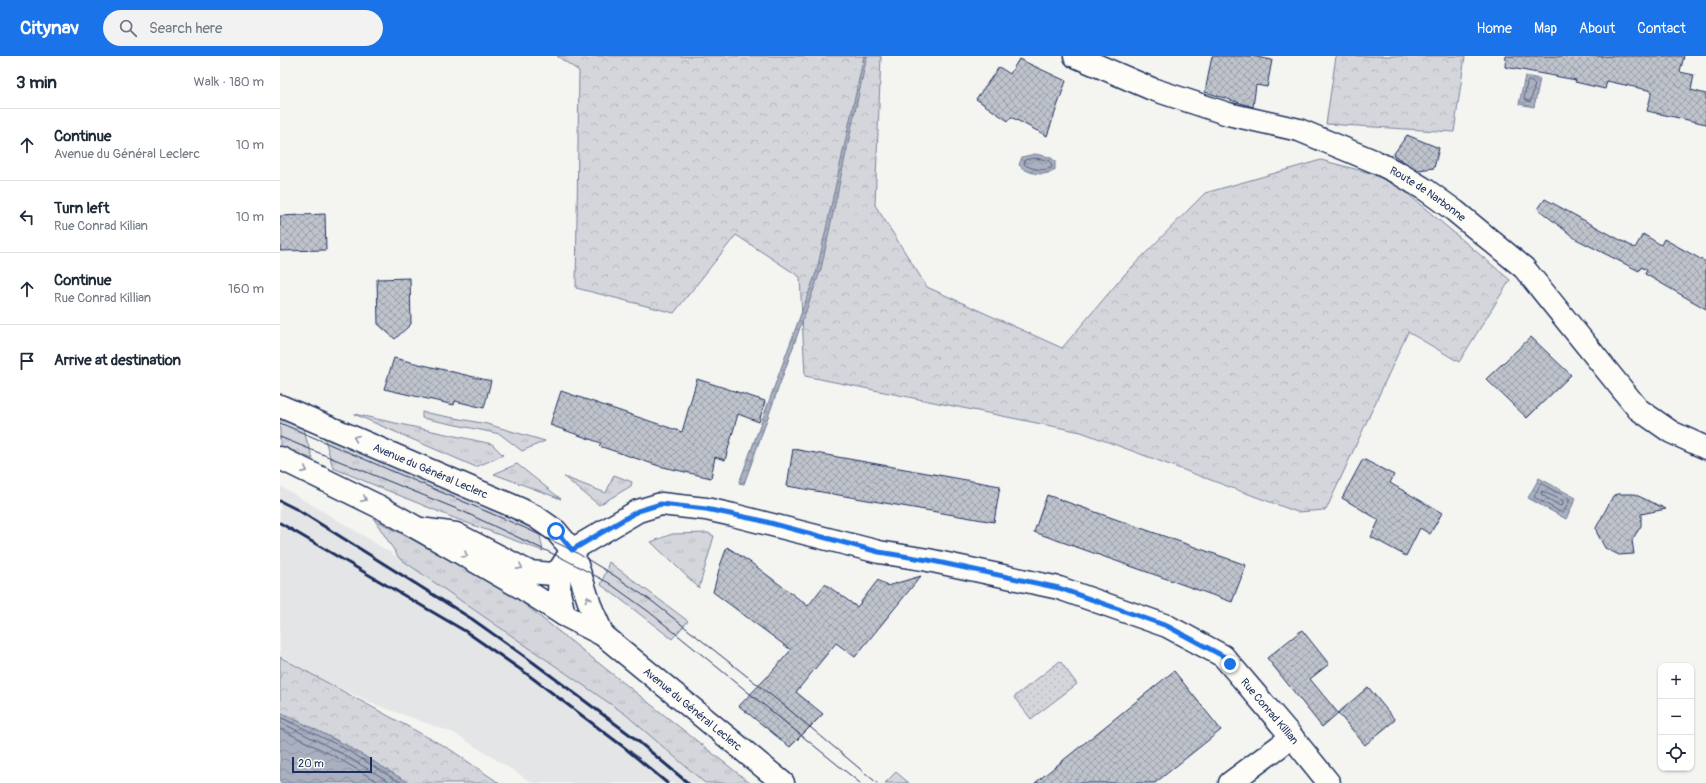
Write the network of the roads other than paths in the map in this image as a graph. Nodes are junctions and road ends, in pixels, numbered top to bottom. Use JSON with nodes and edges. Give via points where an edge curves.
{"nodes":[{"id":1,"x":1075,"y":56,"type":"edge"},
{"id":2,"x":280,"y":406,"type":"edge"},
{"id":3,"x":1706,"y":448,"type":"edge"},
{"id":4,"x":280,"y":458,"type":"edge"},
{"id":5,"x":420,"y":528,"type":"junction"},
{"id":6,"x":572,"y":550,"type":"junction"},
{"id":7,"x":560,"y":569,"type":"junction"},
{"id":8,"x":564,"y":615,"type":"junction"},
{"id":9,"x":603,"y":635,"type":"junction"},
{"id":10,"x":1292,"y":736,"type":"junction"},
{"id":11,"x":783,"y":783,"type":"edge"},
{"id":12,"x":1230,"y":783,"type":"edge"},
{"id":13,"x":1329,"y":783,"type":"edge"}],
"edges":[{"from":1,"to":3,"type":"street","name":"Route de Narbonne","via":[[1152,89],[1228,114],[1299,130],[1376,162],[1409,180],[1455,211],[1524,268],[1638,409],[1671,432]]},
{"from":6,"to":2,"type":"street","name":"Avenue du Général Leclerc","one_way":true,"via":[[556,531],[536,517]]},
{"from":4,"to":5,"type":"street","name":"Avenue du Général Leclerc","one_way":true},
{"from":5,"to":7,"type":"street","name":"Avenue du Général Leclerc","one_way":true,"via":[[456,534],[529,572],[553,574]]},
{"from":5,"to":8,"type":"street","name":"Avenue du Général Leclerc","one_way":true},
{"from":6,"to":7,"type":"street"},
{"from":9,"to":6,"type":"street","name":"Avenue du Général Leclerc","one_way":true},
{"from":6,"to":10,"type":"street","name":"Rue Conrad Killian","via":[[638,511],[661,504],[706,509],[759,520],[879,552],[1059,588],[1167,626],[1223,656]]},
{"from":7,"to":8,"type":"street","via":[[559,592]]},
{"from":8,"to":9,"type":"street","name":"Avenue du Général Leclerc"},
{"from":9,"to":11,"type":"street","name":"Avenue du Général Leclerc"},
{"from":10,"to":12,"type":"street"},
{"from":10,"to":13,"type":"street","name":"Rue Conrad Killian"}]}
